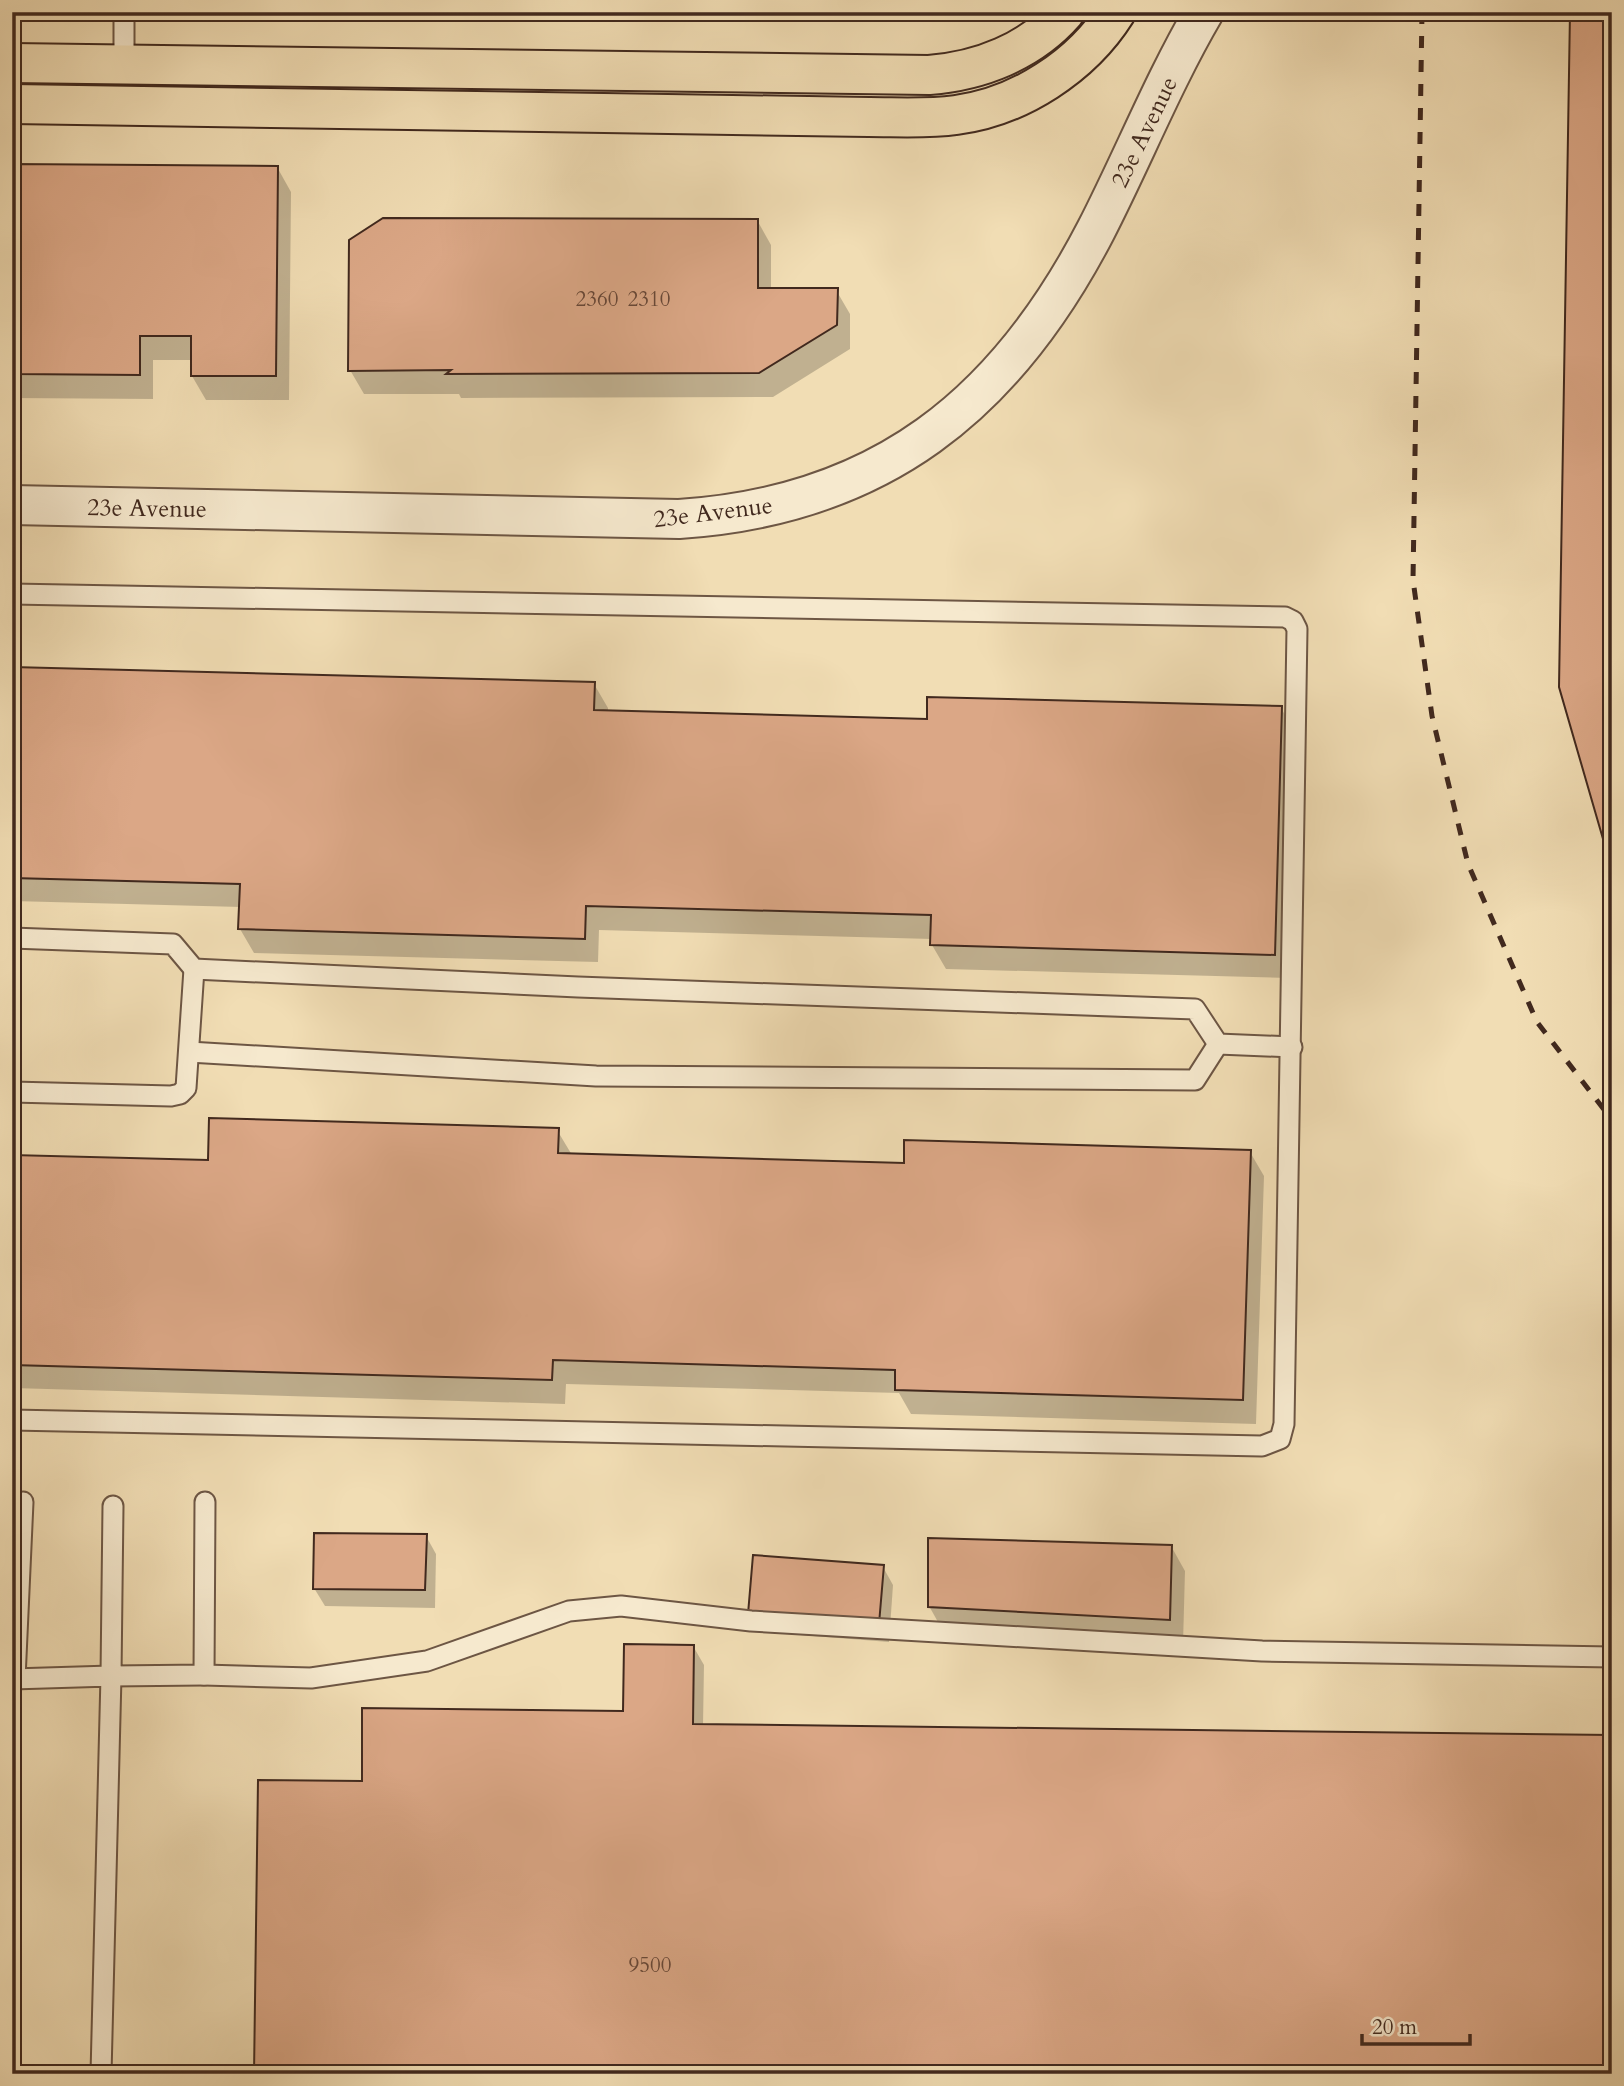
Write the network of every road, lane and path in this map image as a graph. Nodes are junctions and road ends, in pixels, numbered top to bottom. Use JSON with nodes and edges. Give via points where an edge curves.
{"nodes":[{"id":1,"x":124,"y":12,"type":"edge"},
{"id":2,"x":1065,"y":12,"type":"edge"},
{"id":3,"x":1116,"y":12,"type":"edge"},
{"id":4,"x":1204,"y":12,"type":"edge"},
{"id":5,"x":12,"y":63,"type":"edge"},
{"id":6,"x":124,"y":64,"type":"junction"},
{"id":7,"x":12,"y":104,"type":"edge"},
{"id":8,"x":12,"y":505,"type":"edge"},
{"id":9,"x":12,"y":594,"type":"edge"},
{"id":10,"x":12,"y":938,"type":"edge"},
{"id":11,"x":194,"y":969,"type":"junction"},
{"id":12,"x":1218,"y":1044,"type":"junction"},
{"id":13,"x":1292,"y":1047,"type":"junction"},
{"id":14,"x":188,"y":1052,"type":"junction"},
{"id":15,"x":12,"y":1092,"type":"edge"},
{"id":16,"x":12,"y":1420,"type":"edge"},
{"id":17,"x":23,"y":1502,"type":"dead end"},
{"id":18,"x":205,"y":1502,"type":"dead end"},
{"id":19,"x":113,"y":1506,"type":"dead end"},
{"id":20,"x":1612,"y":1657,"type":"edge"},
{"id":21,"x":204,"y":1675,"type":"junction"},
{"id":22,"x":111,"y":1676,"type":"junction"},
{"id":23,"x":14,"y":1679,"type":"edge"},
{"id":24,"x":101,"y":2074,"type":"edge"}],
"edges":[{"from":1,"to":6,"type":"lane"},
{"from":2,"to":6,"type":"highway","via":[[1042,33],[1000,59],[976,68],[929,75]]},
{"from":3,"to":7,"type":"highway","via":[[1080,54],[1045,82],[1002,104],[947,116]]},
{"from":4,"to":8,"type":"street","name":"23e Avenue","via":[[1095,231],[1031,335],[997,377],[948,421],[894,459],[860,475],[774,506],[679,519]]},
{"from":5,"to":6,"type":"highway"},
{"from":9,"to":13,"type":"lane","via":[[1285,617],[1297,629]]},
{"from":10,"to":11,"type":"lane","via":[[173,944]]},
{"from":11,"to":12,"type":"lane","via":[[1195,1009]]},
{"from":11,"to":14,"type":"lane"},
{"from":12,"to":13,"type":"lane"},
{"from":12,"to":14,"type":"lane","via":[[1195,1080],[596,1076]]},
{"from":13,"to":16,"type":"lane","via":[[1284,1424],[1280,1439],[1262,1446]]},
{"from":14,"to":15,"type":"lane","via":[[186,1088],[180,1094]]},
{"from":17,"to":23,"type":"lane"},
{"from":18,"to":21,"type":"lane"},
{"from":19,"to":22,"type":"lane"},
{"from":20,"to":21,"type":"lane","via":[[1262,1651],[751,1621],[621,1606],[569,1611],[427,1661],[311,1678]]},
{"from":21,"to":22,"type":"lane"},
{"from":22,"to":23,"type":"lane"},
{"from":22,"to":24,"type":"lane"}]}
